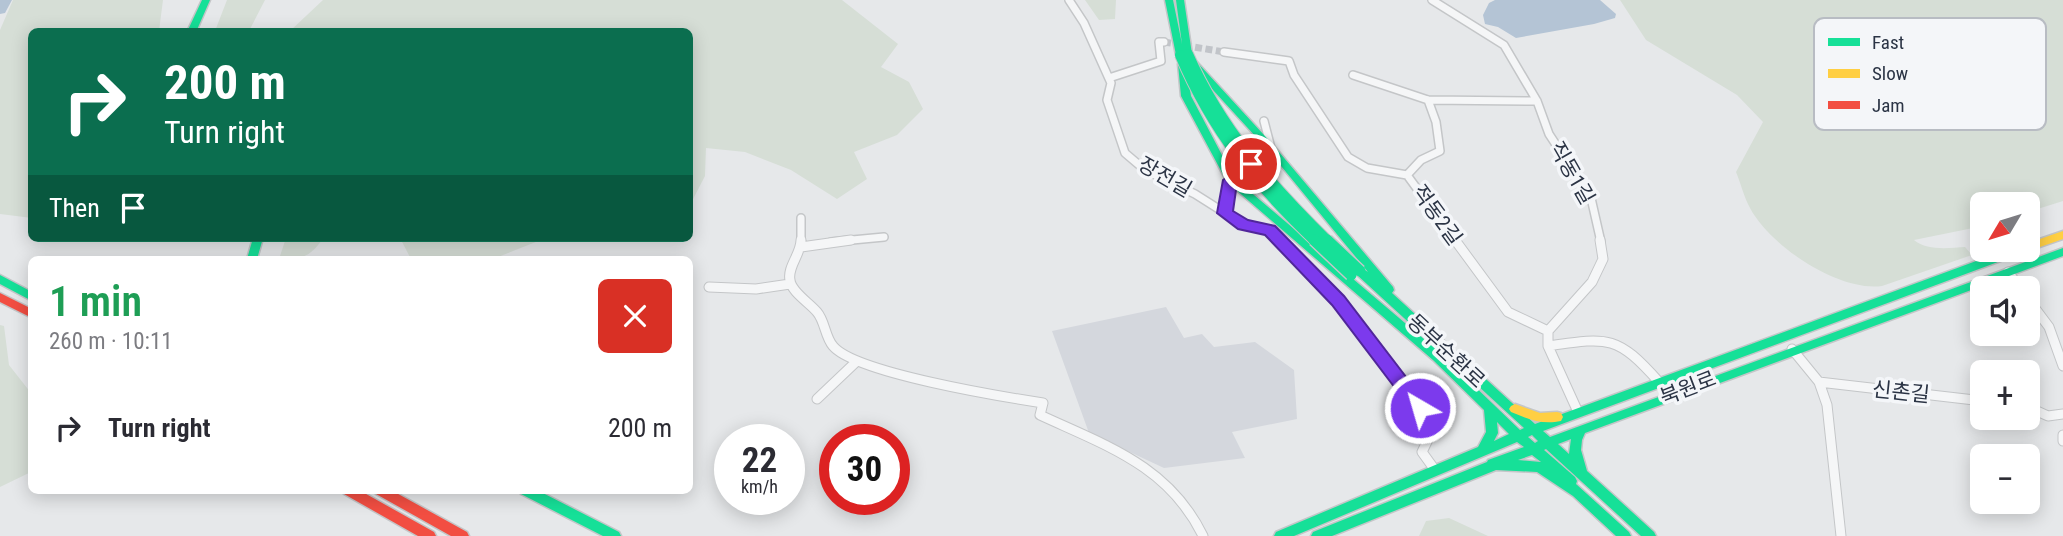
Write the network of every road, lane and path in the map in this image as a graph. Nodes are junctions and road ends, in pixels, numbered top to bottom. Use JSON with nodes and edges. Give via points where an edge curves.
{"nodes":[{"id":1,"x":206,"y":0,"type":"edge"},
{"id":2,"x":1069,"y":0,"type":"edge"},
{"id":3,"x":1169,"y":0,"type":"edge"},
{"id":4,"x":1180,"y":0,"type":"edge"},
{"id":5,"x":1432,"y":0,"type":"edge"},
{"id":6,"x":193,"y":28,"type":"edge"},
{"id":7,"x":1164,"y":42,"type":"dead end"},
{"id":8,"x":1224,"y":52,"type":"tunnel mouth"},
{"id":9,"x":1185,"y":57,"type":"junction"},
{"id":10,"x":1353,"y":75,"type":"dead end"},
{"id":11,"x":1109,"y":78,"type":"junction"},
{"id":12,"x":1427,"y":100,"type":"junction"},
{"id":13,"x":1537,"y":101,"type":"junction"},
{"id":14,"x":1264,"y":121,"type":"dead end"},
{"id":15,"x":1271,"y":148,"type":"junction"},
{"id":16,"x":1407,"y":175,"type":"junction"},
{"id":17,"x":1230,"y":180,"type":"junction"},
{"id":18,"x":1225,"y":213,"type":"junction"},
{"id":19,"x":801,"y":218,"type":"dead end"},
{"id":20,"x":2063,"y":235,"type":"edge"},
{"id":21,"x":884,"y":237,"type":"dead end"},
{"id":22,"x":2040,"y":243,"type":"edge"},
{"id":23,"x":801,"y":247,"type":"junction"},
{"id":24,"x":2063,"y":252,"type":"edge"},
{"id":25,"x":1986,"y":262,"type":"edge"},
{"id":26,"x":2008,"y":272,"type":"junction"},
{"id":27,"x":2011,"y":276,"type":"edge"},
{"id":28,"x":0,"y":279,"type":"edge"},
{"id":29,"x":790,"y":284,"type":"junction"},
{"id":30,"x":709,"y":287,"type":"dead end"},
{"id":31,"x":28,"y":295,"type":"edge"},
{"id":32,"x":0,"y":297,"type":"edge"},
{"id":33,"x":28,"y":312,"type":"edge"},
{"id":34,"x":2040,"y":315,"type":"edge"},
{"id":35,"x":1548,"y":331,"type":"junction"},
{"id":36,"x":1781,"y":338,"type":"junction"},
{"id":37,"x":1548,"y":346,"type":"junction"},
{"id":38,"x":1792,"y":349,"type":"junction"},
{"id":39,"x":1441,"y":354,"type":"junction"},
{"id":40,"x":857,"y":361,"type":"junction"},
{"id":41,"x":2063,"y":366,"type":"edge"},
{"id":42,"x":1659,"y":382,"type":"junction"},
{"id":43,"x":1819,"y":382,"type":"junction"},
{"id":44,"x":1670,"y":395,"type":"junction"},
{"id":45,"x":817,"y":399,"type":"dead end"},
{"id":46,"x":1970,"y":399,"type":"edge"},
{"id":47,"x":1504,"y":404,"type":"junction"},
{"id":48,"x":1490,"y":408,"type":"junction"},
{"id":49,"x":2040,"y":412,"type":"edge"},
{"id":50,"x":1572,"y":414,"type":"junction"},
{"id":51,"x":2063,"y":414,"type":"edge"},
{"id":52,"x":1581,"y":429,"type":"junction"},
{"id":53,"x":1532,"y":430,"type":"junction"},
{"id":54,"x":1518,"y":435,"type":"junction"},
{"id":55,"x":2063,"y":435,"type":"edge"},
{"id":56,"x":2063,"y":441,"type":"edge"},
{"id":57,"x":1546,"y":443,"type":"junction"},
{"id":58,"x":1532,"y":448,"type":"junction"},
{"id":59,"x":1480,"y":452,"type":"junction"},
{"id":60,"x":1492,"y":464,"type":"junction"},
{"id":61,"x":1435,"y":470,"type":"junction"},
{"id":62,"x":1586,"y":478,"type":"junction"},
{"id":63,"x":1577,"y":492,"type":"junction"},
{"id":64,"x":355,"y":494,"type":"edge"},
{"id":65,"x":387,"y":494,"type":"edge"},
{"id":66,"x":533,"y":494,"type":"edge"},
{"id":67,"x":1589,"y":498,"type":"junction"},
{"id":68,"x":1625,"y":533,"type":"edge"},
{"id":69,"x":430,"y":536,"type":"edge"},
{"id":70,"x":463,"y":536,"type":"edge"},
{"id":71,"x":615,"y":536,"type":"edge"},
{"id":72,"x":1203,"y":536,"type":"edge"},
{"id":73,"x":1280,"y":536,"type":"edge"},
{"id":74,"x":1317,"y":536,"type":"edge"},
{"id":75,"x":1650,"y":536,"type":"edge"},
{"id":76,"x":1840,"y":536,"type":"edge"}],
"edges":[{"from":1,"to":6,"type":"main road"},
{"from":2,"to":11,"type":"street","name":"장전길"},
{"from":3,"to":9,"type":"main road"},
{"from":4,"to":9,"type":"main road"},
{"from":5,"to":13,"type":"street","name":"직동1길","via":[[1504,45]]},
{"from":7,"to":11,"type":"street","via":[[1158,42],[1161,61]]},
{"from":8,"to":16,"type":"street","name":"적동2길","via":[[1289,61],[1348,157],[1367,168]]},
{"from":9,"to":15,"type":"main road"},
{"from":9,"to":17,"type":"main road","via":[[1186,96]]},
{"from":9,"to":39,"type":"main road","name":"동부순환로","bridge":true,"via":[[1206,116],[1230,149],[1286,212]]},
{"from":10,"to":12,"type":"street"},
{"from":11,"to":18,"type":"street","name":"장전길","via":[[1107,100],[1125,153],[1145,170]]},
{"from":12,"to":13,"type":"street"},
{"from":12,"to":16,"type":"street","via":[[1440,151],[1416,162]]},
{"from":13,"to":35,"type":"street","name":"직동1길","via":[[1549,134],[1591,198],[1603,259],[1592,282]]},
{"from":14,"to":15,"type":"street"},
{"from":15,"to":17,"type":"street"},
{"from":15,"to":39,"type":"main road"},
{"from":16,"to":35,"type":"street","name":"적동2길","via":[[1508,312]]},
{"from":17,"to":18,"type":"street"},
{"from":17,"to":39,"type":"main road"},
{"from":18,"to":61,"type":"street","name":"장전길","via":[[1244,225],[1269,230],[1338,301],[1434,427],[1422,452]]},
{"from":19,"to":23,"type":"street"},
{"from":20,"to":22,"type":"main road"},
{"from":21,"to":23,"type":"street"},
{"from":23,"to":29,"type":"street"},
{"from":24,"to":26,"type":"main road","name":"북원로"},
{"from":25,"to":36,"type":"main road","name":"북원로"},
{"from":26,"to":27,"type":"street"},
{"from":26,"to":38,"type":"main road","name":"북원로"},
{"from":28,"to":31,"type":"main road"},
{"from":29,"to":30,"type":"street","via":[[756,289]]},
{"from":29,"to":40,"type":"street","via":[[820,315],[833,346]]},
{"from":32,"to":33,"type":"main road"},
{"from":34,"to":41,"type":"street"},
{"from":35,"to":37,"type":"street"},
{"from":36,"to":38,"type":"main road"},
{"from":36,"to":42,"type":"main road","name":"북원로"},
{"from":37,"to":42,"type":"street","via":[[1606,338],[1635,355]]},
{"from":37,"to":50,"type":"street"},
{"from":38,"to":43,"type":"street"},
{"from":38,"to":44,"type":"main road","name":"북원로"},
{"from":39,"to":47,"type":"main road","name":"동부순환로"},
{"from":39,"to":48,"type":"main road","name":"동부순환로"},
{"from":40,"to":45,"type":"street"},
{"from":40,"to":72,"type":"street","via":[[970,392],[1043,404],[1040,415],[1149,467],[1197,519]]},
{"from":42,"to":44,"type":"main road"},
{"from":42,"to":50,"type":"main road","name":"북원로"},
{"from":43,"to":46,"type":"street","name":"신촌길"},
{"from":43,"to":76,"type":"street","via":[[1827,405]]},
{"from":44,"to":52,"type":"main road","name":"북원로"},
{"from":47,"to":50,"type":"main road","via":[[1540,418]]},
{"from":47,"to":53,"type":"main road","name":"동부순환로"},
{"from":48,"to":54,"type":"main road","name":"동부순환로"},
{"from":48,"to":59,"type":"main road","via":[[1492,440]]},
{"from":49,"to":51,"type":"street"},
{"from":50,"to":53,"type":"main road","name":"북원로"},
{"from":52,"to":57,"type":"main road","name":"북원로"},
{"from":52,"to":62,"type":"main road","via":[[1574,451]]},
{"from":53,"to":54,"type":"main road","name":"북원로"},
{"from":53,"to":57,"type":"main road","name":"동부순환로"},
{"from":54,"to":58,"type":"main road","name":"동부순환로"},
{"from":54,"to":59,"type":"main road","name":"북원로"},
{"from":55,"to":56,"type":"street"},
{"from":57,"to":58,"type":"main road","name":"북원로"},
{"from":57,"to":62,"type":"main road","name":"동부순환로"},
{"from":58,"to":60,"type":"main road","name":"북원로"},
{"from":58,"to":67,"type":"main road","name":"동부순환로"},
{"from":59,"to":61,"type":"main road","name":"북원로"},
{"from":60,"to":63,"type":"main road","via":[[1539,467]]},
{"from":60,"to":74,"type":"main road","name":"북원로"},
{"from":61,"to":73,"type":"main road","name":"북원로"},
{"from":62,"to":75,"type":"main road","name":"동부순환로"},
{"from":63,"to":67,"type":"main road"},
{"from":63,"to":68,"type":"main road"},
{"from":64,"to":69,"type":"main road"},
{"from":65,"to":70,"type":"main road"},
{"from":66,"to":71,"type":"main road"},
{"from":67,"to":68,"type":"main road"}]}
